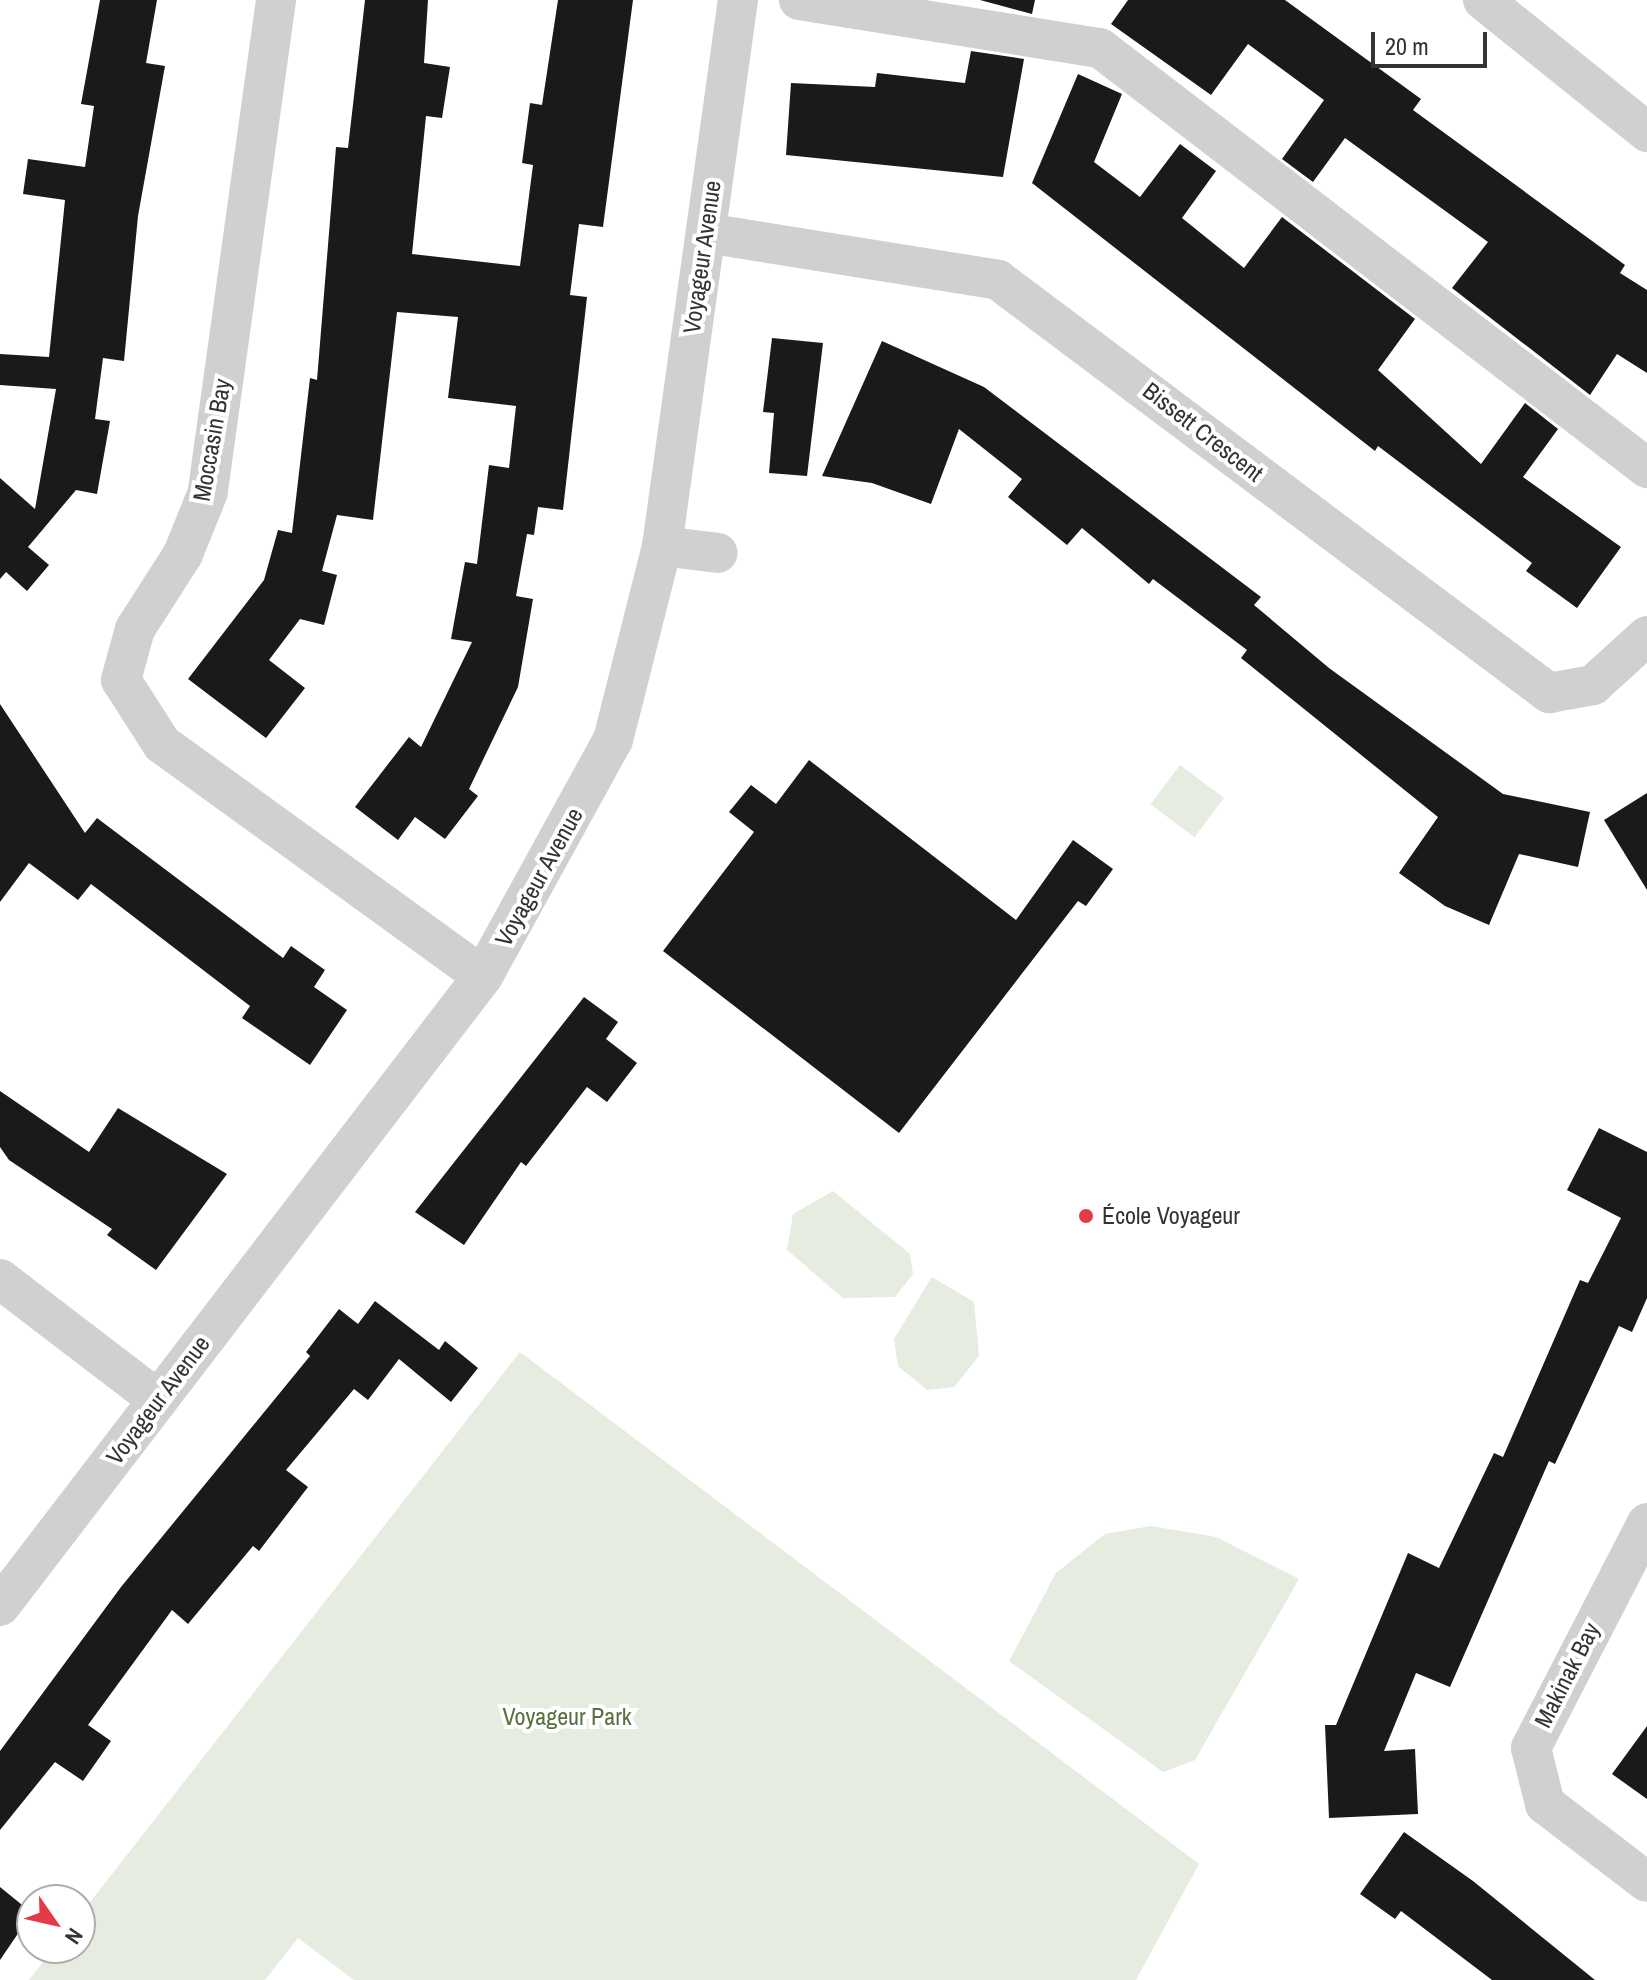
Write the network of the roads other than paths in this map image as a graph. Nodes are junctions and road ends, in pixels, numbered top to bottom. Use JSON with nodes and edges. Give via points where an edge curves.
{"nodes":[{"id":1,"x":276,"y":0,"type":"edge"},
{"id":2,"x":738,"y":0,"type":"edge"},
{"id":3,"x":799,"y":0,"type":"edge"},
{"id":4,"x":1483,"y":0,"type":"edge"},
{"id":5,"x":1647,"y":132,"type":"edge"},
{"id":6,"x":706,"y":233,"type":"junction"},
{"id":7,"x":1647,"y":468,"type":"edge"},
{"id":8,"x":662,"y":546,"type":"junction"},
{"id":9,"x":718,"y":553,"type":"dead end"},
{"id":10,"x":1647,"y":636,"type":"edge"},
{"id":11,"x":483,"y":976,"type":"junction"},
{"id":12,"x":0,"y":1279,"type":"edge"},
{"id":13,"x":158,"y":1400,"type":"junction"},
{"id":14,"x":1647,"y":1523,"type":"edge"},
{"id":15,"x":0,"y":1606,"type":"edge"},
{"id":16,"x":1647,"y":1882,"type":"edge"}],
"edges":[{"from":1,"to":11,"type":"street","name":"Moccasin Bay","via":[[208,492],[183,554],[135,629],[121,680],[162,744]]},
{"from":2,"to":6,"type":"street","name":"Voyageur Avenue"},
{"from":3,"to":7,"type":"street","via":[[1100,48]]},
{"from":4,"to":5,"type":"street"},
{"from":6,"to":8,"type":"street","name":"Voyageur Avenue"},
{"from":6,"to":10,"type":"street","name":"Bissett Crescent","via":[[998,280],[1549,693],[1593,685]]},
{"from":8,"to":9,"type":"street"},
{"from":8,"to":11,"type":"street","name":"Voyageur Avenue","via":[[613,740]]},
{"from":11,"to":13,"type":"street","name":"Voyageur Avenue"},
{"from":12,"to":13,"type":"street"},
{"from":13,"to":15,"type":"street","name":"Voyageur Avenue"},
{"from":14,"to":16,"type":"street","name":"Makinak Bay","via":[[1531,1748],[1545,1804]]}]}
